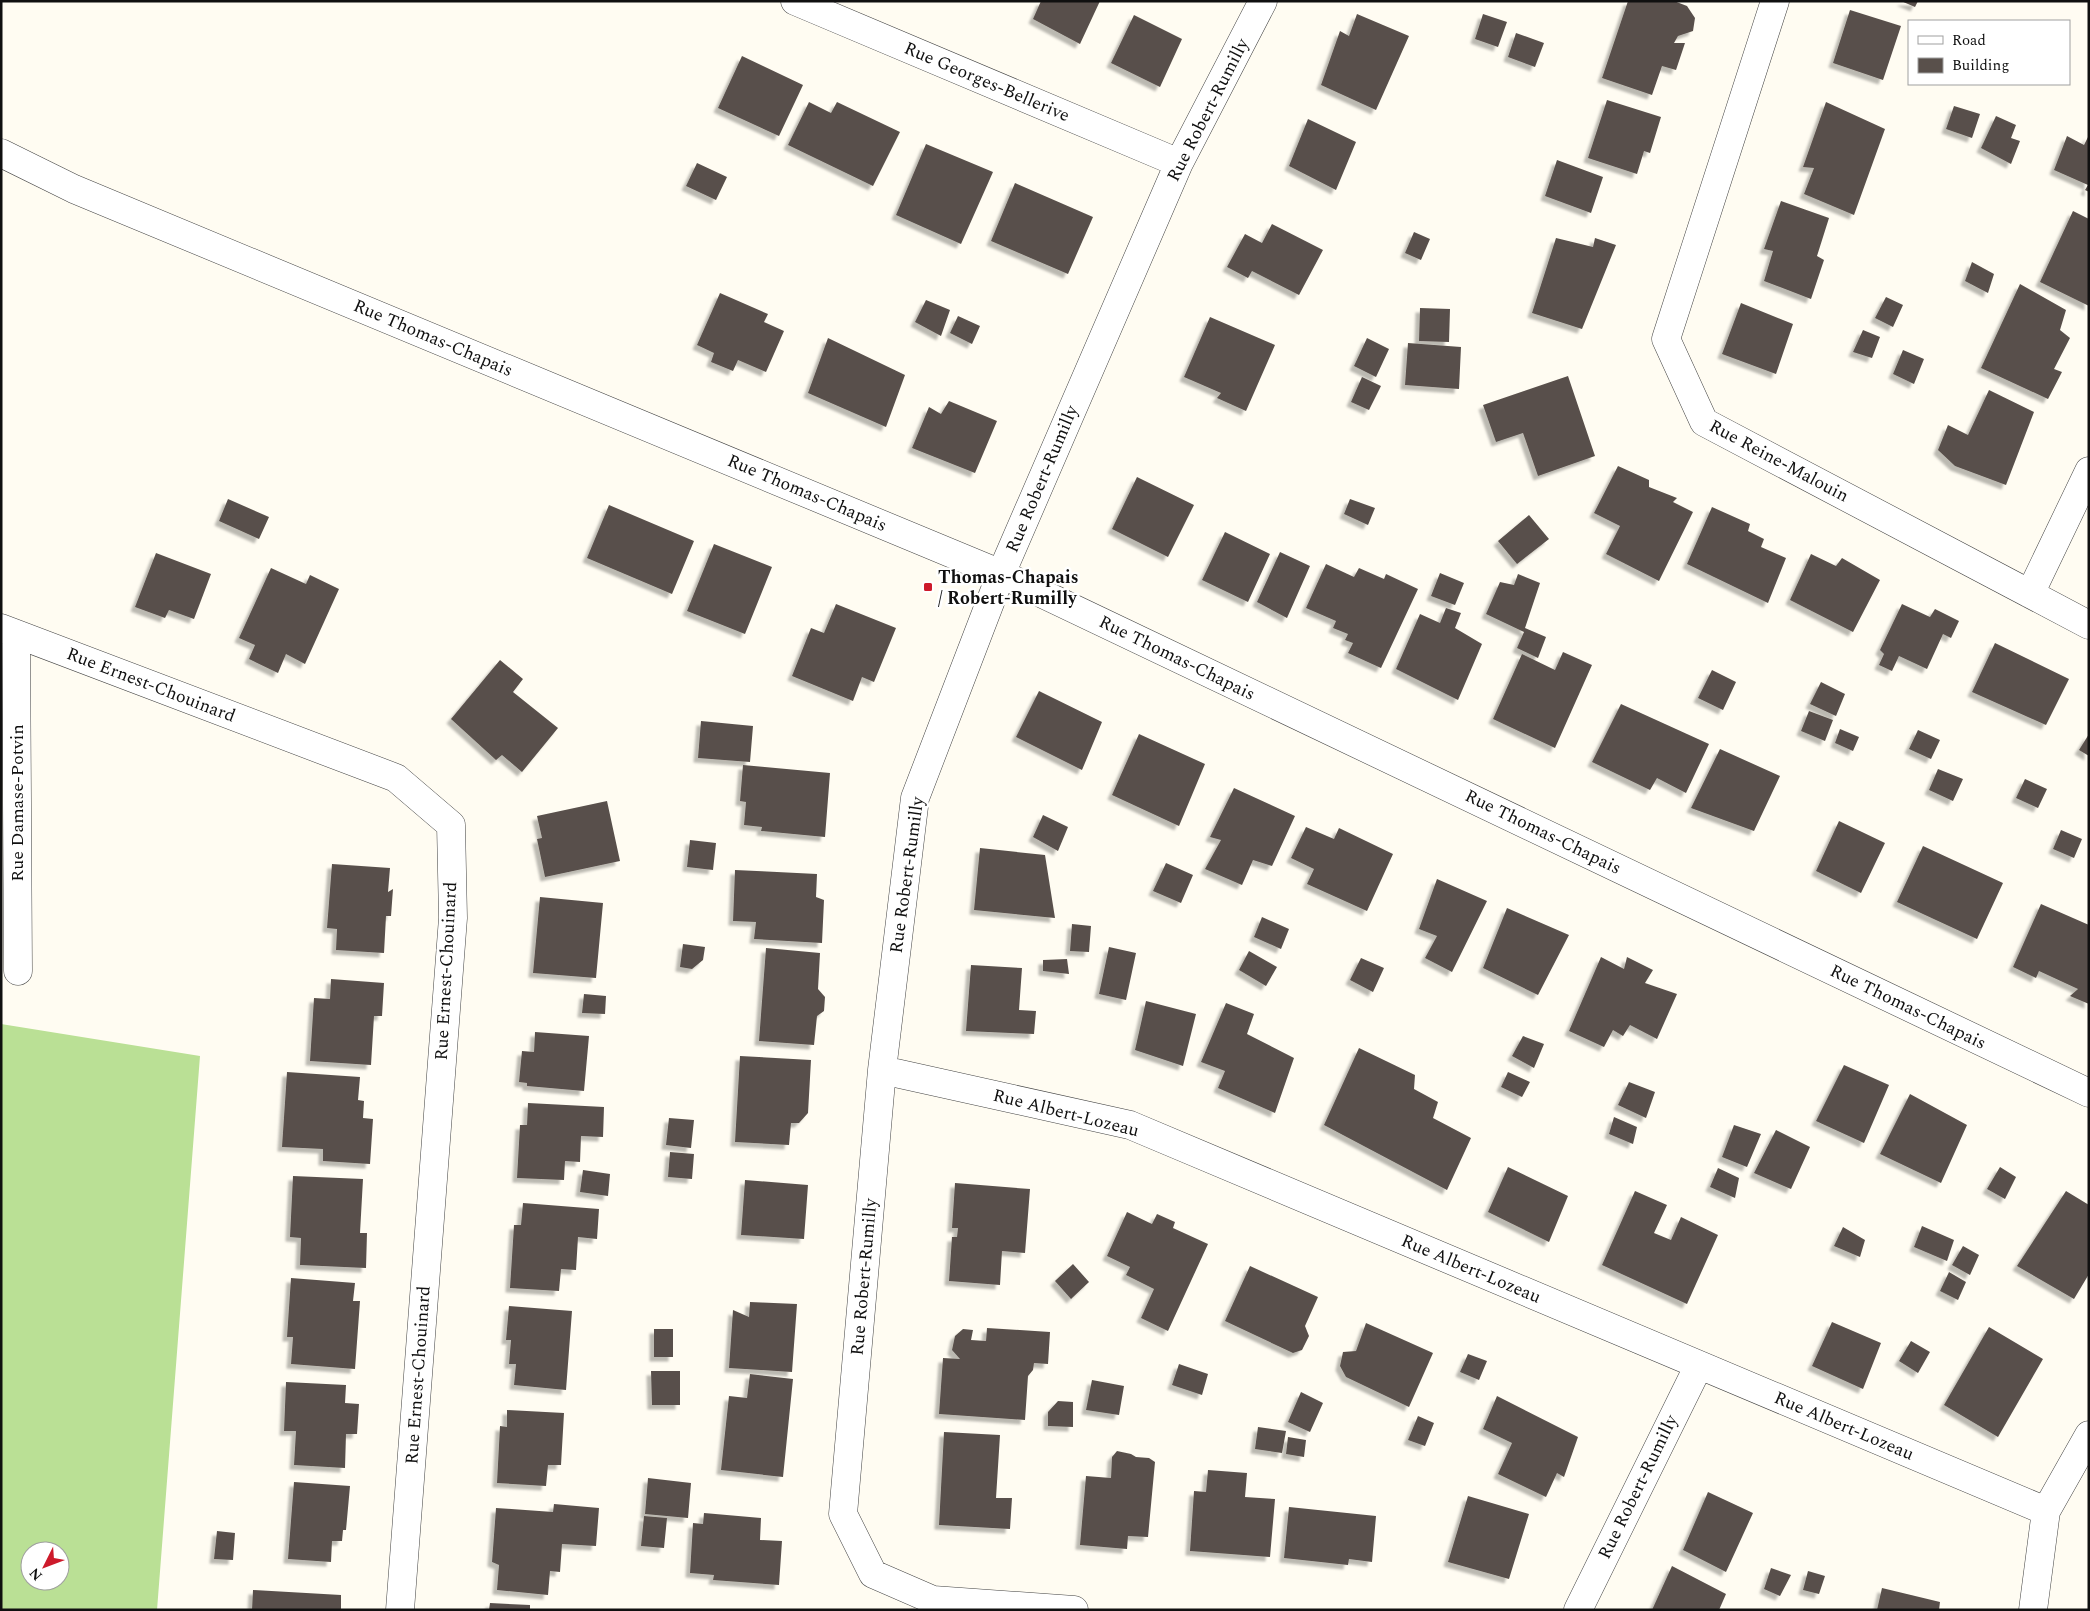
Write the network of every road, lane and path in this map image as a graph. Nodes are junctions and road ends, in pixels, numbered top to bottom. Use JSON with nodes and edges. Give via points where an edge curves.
{"nodes":[{"id":1,"x":795,"y":1,"type":"edge"},
{"id":2,"x":1264,"y":1,"type":"edge"},
{"id":3,"x":1775,"y":1,"type":"edge"},
{"id":4,"x":1,"y":153,"type":"edge"},
{"id":5,"x":1179,"y":163,"type":"junction"},
{"id":6,"x":2089,"y":471,"type":"edge"},
{"id":7,"x":1001,"y":574,"type":"junction"},
{"id":8,"x":2030,"y":594,"type":"junction"},
{"id":9,"x":2089,"y":625,"type":"edge"},
{"id":10,"x":9,"y":631,"type":"edge"},
{"id":11,"x":18,"y":971,"type":"dead end"},
{"id":12,"x":882,"y":1070,"type":"junction"},
{"id":13,"x":2089,"y":1093,"type":"edge"},
{"id":14,"x":1699,"y":1364,"type":"junction"},
{"id":15,"x":2089,"y":1435,"type":"edge"},
{"id":16,"x":2046,"y":1511,"type":"junction"},
{"id":17,"x":400,"y":1610,"type":"edge"},
{"id":18,"x":1074,"y":1610,"type":"edge"},
{"id":19,"x":1578,"y":1610,"type":"edge"},
{"id":20,"x":2033,"y":1610,"type":"edge"}],
"edges":[{"from":1,"to":5,"type":"street","name":"Rue Georges-Bellerive"},
{"from":2,"to":5,"type":"street","name":"Rue Robert-Rumilly"},
{"from":3,"to":8,"type":"street","name":"Rue Reine-Malouin","via":[[1666,340],[1704,422]]},
{"from":4,"to":7,"type":"street","name":"Rue Thomas-Chapais","via":[[74,189]]},
{"from":5,"to":7,"type":"street","name":"Rue Robert-Rumilly"},
{"from":6,"to":8,"type":"street"},
{"from":7,"to":12,"type":"street","name":"Rue Robert-Rumilly","via":[[915,798]]},
{"from":7,"to":13,"type":"street","name":"Rue Thomas-Chapais"},
{"from":8,"to":9,"type":"street","name":"Rue Reine-Malouin"},
{"from":10,"to":11,"type":"street","name":"Rue Damase-Potvin"},
{"from":10,"to":17,"type":"street","name":"Rue Ernest-Chouinard","via":[[396,778],[451,826],[453,918]]},
{"from":12,"to":14,"type":"street","name":"Rue Albert-Lozeau","via":[[1130,1125]]},
{"from":12,"to":18,"type":"street","name":"Rue Robert-Rumilly","via":[[843,1514],[873,1574],[933,1600]]},
{"from":14,"to":16,"type":"street","name":"Rue Albert-Lozeau"},
{"from":14,"to":19,"type":"street","name":"Rue Robert-Rumilly"},
{"from":15,"to":16,"type":"street"},
{"from":16,"to":20,"type":"street"}]}
